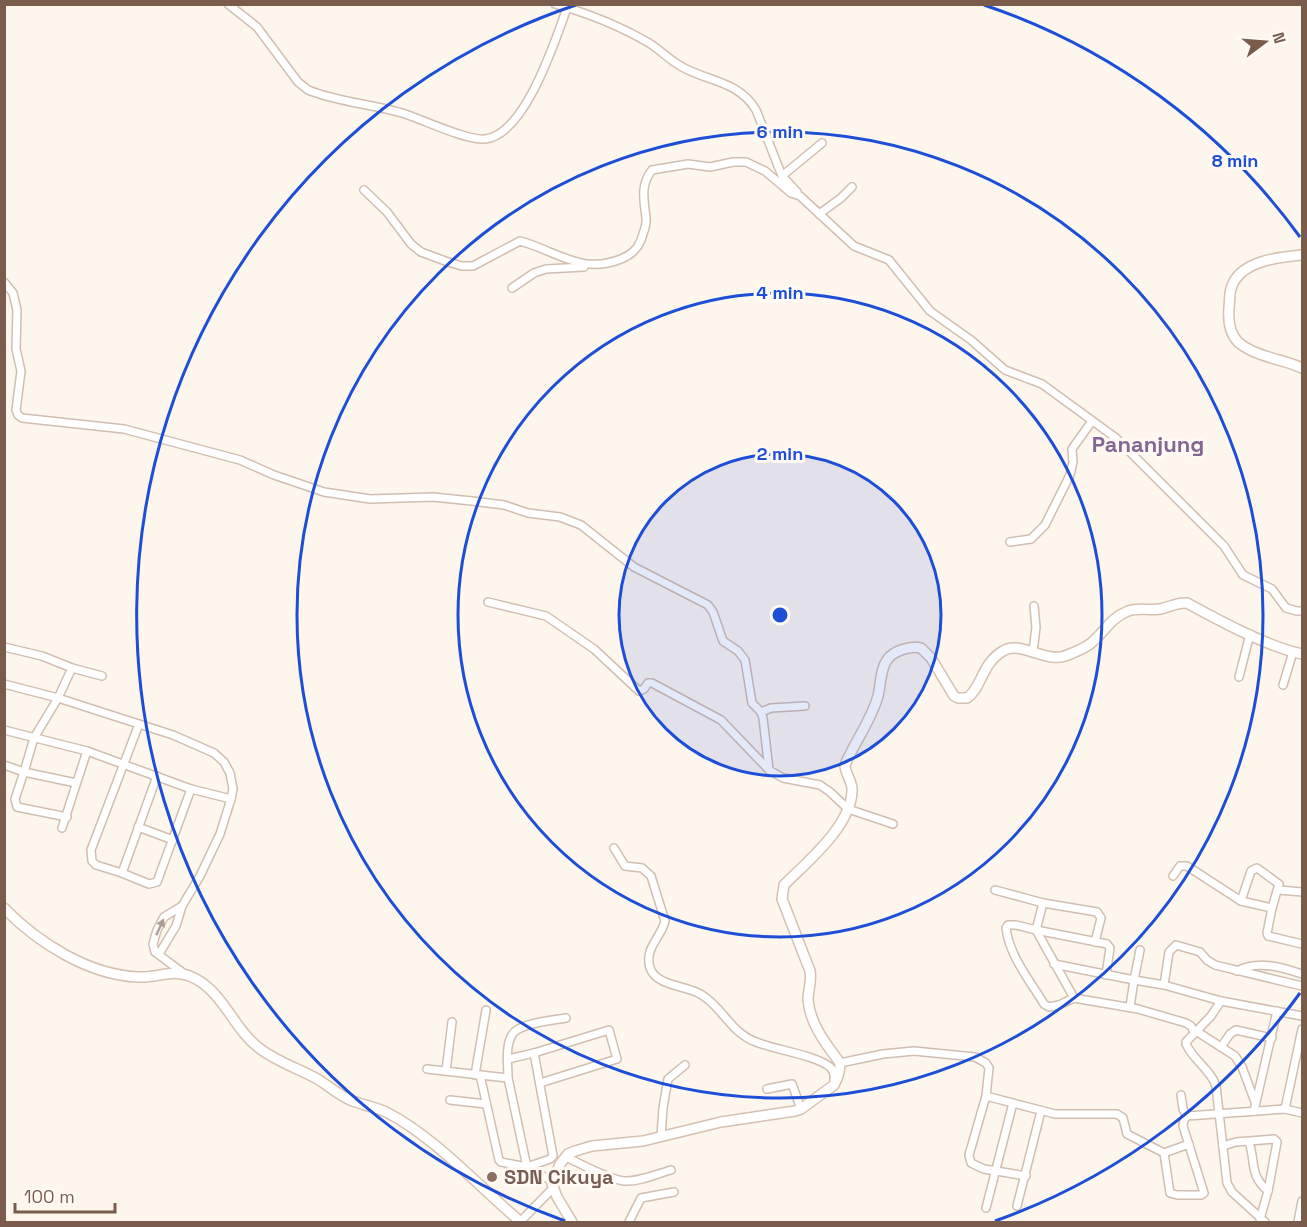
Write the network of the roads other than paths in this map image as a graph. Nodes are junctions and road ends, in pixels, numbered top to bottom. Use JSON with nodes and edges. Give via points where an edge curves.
{"nodes":[{"id":1,"x":228,"y":4,"type":"edge"},
{"id":2,"x":555,"y":4,"type":"edge"},
{"id":3,"x":567,"y":8,"type":"junction"},
{"id":4,"x":822,"y":142,"type":"dead end"},
{"id":5,"x":782,"y":176,"type":"junction"},
{"id":6,"x":852,"y":187,"type":"dead end"},
{"id":7,"x":364,"y":189,"type":"dead end"},
{"id":8,"x":800,"y":196,"type":"junction"},
{"id":9,"x":819,"y":214,"type":"junction"},
{"id":10,"x":1302,"y":255,"type":"edge"},
{"id":11,"x":592,"y":266,"type":"junction"},
{"id":12,"x":4,"y":282,"type":"edge"},
{"id":13,"x":512,"y":288,"type":"dead end"},
{"id":14,"x":1302,"y":368,"type":"edge"},
{"id":15,"x":1092,"y":421,"type":"junction"},
{"id":16,"x":1010,"y":542,"type":"dead end"},
{"id":17,"x":488,"y":602,"type":"dead end"},
{"id":18,"x":1034,"y":606,"type":"dead end"},
{"id":19,"x":1302,"y":611,"type":"edge"},
{"id":20,"x":1250,"y":634,"type":"junction"},
{"id":21,"x":4,"y":647,"type":"edge"},
{"id":22,"x":1033,"y":652,"type":"junction"},
{"id":23,"x":1298,"y":653,"type":"edge"},
{"id":24,"x":72,"y":668,"type":"junction"},
{"id":25,"x":102,"y":676,"type":"dead end"},
{"id":26,"x":1239,"y":677,"type":"dead end"},
{"id":27,"x":4,"y":684,"type":"edge"},
{"id":28,"x":1283,"y":685,"type":"dead end"},
{"id":29,"x":58,"y":698,"type":"junction"},
{"id":30,"x":805,"y":706,"type":"dead end"},
{"id":31,"x":761,"y":712,"type":"junction"},
{"id":32,"x":139,"y":724,"type":"junction"},
{"id":33,"x":4,"y":730,"type":"edge"},
{"id":34,"x":34,"y":738,"type":"junction"},
{"id":35,"x":87,"y":751,"type":"junction"},
{"id":36,"x":124,"y":763,"type":"junction"},
{"id":37,"x":4,"y":765,"type":"edge"},
{"id":38,"x":769,"y":770,"type":"junction"},
{"id":39,"x":24,"y":772,"type":"junction"},
{"id":40,"x":157,"y":776,"type":"junction"},
{"id":41,"x":76,"y":783,"type":"junction"},
{"id":42,"x":191,"y":789,"type":"junction"},
{"id":43,"x":231,"y":799,"type":"junction"},
{"id":44,"x":848,"y":809,"type":"junction"},
{"id":45,"x":67,"y":817,"type":"junction"},
{"id":46,"x":893,"y":824,"type":"dead end"},
{"id":47,"x":138,"y":827,"type":"junction"},
{"id":48,"x":62,"y":828,"type":"dead end"},
{"id":49,"x":173,"y":840,"type":"junction"},
{"id":50,"x":614,"y":848,"type":"dead end"},
{"id":51,"x":122,"y":873,"type":"junction"},
{"id":52,"x":1173,"y":876,"type":"dead end"},
{"id":53,"x":995,"y":890,"type":"dead end"},
{"id":54,"x":1279,"y":890,"type":"junction"},
{"id":55,"x":1302,"y":892,"type":"edge"},
{"id":56,"x":1241,"y":901,"type":"junction"},
{"id":57,"x":1043,"y":903,"type":"junction"},
{"id":58,"x":182,"y":906,"type":"junction"},
{"id":59,"x":4,"y":908,"type":"edge"},
{"id":60,"x":1272,"y":908,"type":"junction"},
{"id":61,"x":1036,"y":930,"type":"junction"},
{"id":62,"x":1095,"y":942,"type":"junction"},
{"id":63,"x":1302,"y":944,"type":"edge"},
{"id":64,"x":1140,"y":950,"type":"dead end"},
{"id":65,"x":159,"y":954,"type":"junction"},
{"id":66,"x":1054,"y":964,"type":"junction"},
{"id":67,"x":1237,"y":971,"type":"junction"},
{"id":68,"x":182,"y":972,"type":"junction"},
{"id":69,"x":1302,"y":974,"type":"edge"},
{"id":70,"x":1106,"y":975,"type":"junction"},
{"id":71,"x":1134,"y":980,"type":"junction"},
{"id":72,"x":1164,"y":985,"type":"junction"},
{"id":73,"x":1302,"y":986,"type":"edge"},
{"id":74,"x":1074,"y":998,"type":"junction"},
{"id":75,"x":1221,"y":1001,"type":"junction"},
{"id":76,"x":1130,"y":1007,"type":"junction"},
{"id":77,"x":486,"y":1010,"type":"dead end"},
{"id":78,"x":1277,"y":1011,"type":"junction"},
{"id":79,"x":1302,"y":1016,"type":"edge"},
{"id":80,"x":566,"y":1018,"type":"dead end"},
{"id":81,"x":452,"y":1022,"type":"dead end"},
{"id":82,"x":1302,"y":1029,"type":"edge"},
{"id":83,"x":1195,"y":1031,"type":"junction"},
{"id":84,"x":1272,"y":1038,"type":"junction"},
{"id":85,"x":1221,"y":1047,"type":"junction"},
{"id":86,"x":534,"y":1053,"type":"junction"},
{"id":87,"x":508,"y":1059,"type":"junction"},
{"id":88,"x":840,"y":1063,"type":"junction"},
{"id":89,"x":685,"y":1065,"type":"dead end"},
{"id":90,"x":427,"y":1069,"type":"dead end"},
{"id":91,"x":446,"y":1071,"type":"junction"},
{"id":92,"x":477,"y":1075,"type":"junction"},
{"id":93,"x":508,"y":1078,"type":"junction"},
{"id":94,"x":540,"y":1083,"type":"junction"},
{"id":95,"x":834,"y":1085,"type":"junction"},
{"id":96,"x":767,"y":1089,"type":"dead end"},
{"id":97,"x":1181,"y":1095,"type":"dead end"},
{"id":98,"x":986,"y":1096,"type":"junction"},
{"id":99,"x":450,"y":1100,"type":"dead end"},
{"id":100,"x":1013,"y":1102,"type":"junction"},
{"id":101,"x":486,"y":1104,"type":"junction"},
{"id":102,"x":1255,"y":1107,"type":"junction"},
{"id":103,"x":801,"y":1109,"type":"junction"},
{"id":104,"x":1286,"y":1109,"type":"junction"},
{"id":105,"x":1041,"y":1111,"type":"junction"},
{"id":106,"x":1302,"y":1113,"type":"edge"},
{"id":107,"x":1220,"y":1114,"type":"junction"},
{"id":108,"x":1187,"y":1116,"type":"junction"},
{"id":109,"x":661,"y":1136,"type":"junction"},
{"id":110,"x":1249,"y":1142,"type":"junction"},
{"id":111,"x":1189,"y":1144,"type":"junction"},
{"id":112,"x":1223,"y":1146,"type":"junction"},
{"id":113,"x":1164,"y":1153,"type":"junction"},
{"id":114,"x":566,"y":1157,"type":"junction"},
{"id":115,"x":527,"y":1167,"type":"junction"},
{"id":116,"x":671,"y":1170,"type":"dead end"},
{"id":117,"x":995,"y":1170,"type":"junction"},
{"id":118,"x":1026,"y":1176,"type":"junction"},
{"id":119,"x":552,"y":1184,"type":"junction"},
{"id":120,"x":1268,"y":1191,"type":"junction"},
{"id":121,"x":674,"y":1192,"type":"dead end"},
{"id":122,"x":1302,"y":1201,"type":"edge"},
{"id":123,"x":1017,"y":1206,"type":"dead end"},
{"id":124,"x":986,"y":1208,"type":"dead end"},
{"id":125,"x":1262,"y":1221,"type":"edge"},
{"id":126,"x":521,"y":1222,"type":"edge"},
{"id":127,"x":572,"y":1222,"type":"edge"},
{"id":128,"x":629,"y":1222,"type":"edge"},
{"id":129,"x":1298,"y":1222,"type":"edge"}],
"edges":[{"from":1,"to":3,"type":"street","via":[[257,27],[308,90],[401,113],[483,140],[512,126],[545,69]]},
{"from":2,"to":3,"type":"street"},
{"from":3,"to":5,"type":"street","via":[[593,16],[647,42],[688,70],[736,89],[753,104]]},
{"from":4,"to":5,"type":"street"},
{"from":5,"to":8,"type":"street"},
{"from":6,"to":9,"type":"street"},
{"from":7,"to":11,"type":"street","via":[[411,244],[448,262],[473,266],[520,241]]},
{"from":8,"to":9,"type":"street"},
{"from":8,"to":11,"type":"street","via":[[746,162],[652,170],[644,186],[646,224],[637,248],[622,258]]},
{"from":9,"to":15,"type":"street","via":[[854,246],[889,260],[930,311],[1005,370],[1042,384]]},
{"from":10,"to":14,"type":"street","via":[[1267,261],[1242,272],[1230,290],[1229,312],[1233,334],[1241,344]]},
{"from":11,"to":13,"type":"street","via":[[546,269]]},
{"from":12,"to":31,"type":"street","via":[[13,293],[17,310],[16,349],[21,371],[16,410],[22,418],[124,429],[240,460],[324,492],[370,499],[432,497],[472,501],[577,523],[634,567],[708,605],[723,641],[745,660],[752,703]]},
{"from":15,"to":16,"type":"street","via":[[1071,449],[1070,475],[1046,525],[1031,539]]},
{"from":15,"to":19,"type":"street","via":[[1116,438],[1224,546],[1243,574],[1272,588],[1286,608]]},
{"from":17,"to":38,"type":"street","via":[[546,616],[594,649],[639,691],[652,683],[718,718]]},
{"from":18,"to":22,"type":"street"},
{"from":20,"to":22,"type":"street","via":[[1181,602],[1159,609],[1127,611],[1090,644],[1057,659]]},
{"from":20,"to":23,"type":"street"},
{"from":20,"to":26,"type":"street"},
{"from":21,"to":24,"type":"street"},
{"from":22,"to":44,"type":"street","via":[[1013,648],[1003,651],[985,668],[971,695],[963,699],[954,696],[921,648],[911,647],[891,655],[883,668],[869,721],[844,768],[853,790]]},
{"from":23,"to":28,"type":"street"},
{"from":24,"to":25,"type":"street"},
{"from":24,"to":29,"type":"street"},
{"from":27,"to":29,"type":"street"},
{"from":29,"to":32,"type":"street"},
{"from":29,"to":34,"type":"street"},
{"from":30,"to":31,"type":"street"},
{"from":31,"to":38,"type":"street"},
{"from":32,"to":36,"type":"street"},
{"from":32,"to":43,"type":"street","via":[[214,753],[230,773]]},
{"from":33,"to":34,"type":"street"},
{"from":34,"to":35,"type":"street"},
{"from":34,"to":39,"type":"street"},
{"from":35,"to":36,"type":"street"},
{"from":35,"to":41,"type":"street"},
{"from":36,"to":40,"type":"street"},
{"from":36,"to":51,"type":"street","via":[[90,856],[96,865]]},
{"from":37,"to":39,"type":"street"},
{"from":38,"to":44,"type":"street","via":[[783,778],[820,785]]},
{"from":39,"to":41,"type":"street"},
{"from":39,"to":45,"type":"street","via":[[15,799],[17,807]]},
{"from":40,"to":42,"type":"street"},
{"from":40,"to":47,"type":"street"},
{"from":41,"to":45,"type":"street"},
{"from":42,"to":43,"type":"street"},
{"from":42,"to":49,"type":"street"},
{"from":43,"to":58,"type":"street","via":[[220,834]]},
{"from":44,"to":46,"type":"street"},
{"from":44,"to":88,"type":"street","via":[[830,837],[784,885],[782,892],[810,971],[808,1003],[813,1022]]},
{"from":45,"to":48,"type":"street"},
{"from":47,"to":49,"type":"street"},
{"from":47,"to":51,"type":"street"},
{"from":49,"to":51,"type":"street","via":[[155,884]]},
{"from":50,"to":95,"type":"street","via":[[625,866],[642,868],[654,882],[665,921],[649,951],[650,968],[659,978],[701,994],[754,1042],[830,1067]]},
{"from":52,"to":56,"type":"street","via":[[1180,866],[1187,866]]},
{"from":53,"to":57,"type":"street"},
{"from":54,"to":55,"type":"street"},
{"from":54,"to":56,"type":"street","via":[[1277,881],[1255,868]]},
{"from":54,"to":60,"type":"street"},
{"from":56,"to":60,"type":"street"},
{"from":57,"to":61,"type":"street"},
{"from":57,"to":62,"type":"street","via":[[1097,912],[1101,918]]},
{"from":58,"to":65,"type":"street","via":[[176,926]]},
{"from":65,"to":58,"type":"street","one_way":true,"via":[[153,944],[157,930],[164,917]]},
{"from":59,"to":68,"type":"street","via":[[33,934],[103,972],[147,978]]},
{"from":60,"to":63,"type":"street","via":[[1268,936]]},
{"from":61,"to":62,"type":"street"},
{"from":61,"to":66,"type":"street"},
{"from":61,"to":74,"type":"street","via":[[1012,924],[1006,928],[1019,963],[1044,1004],[1059,1005]]},
{"from":62,"to":70,"type":"street","via":[[1110,945]]},
{"from":64,"to":71,"type":"street"},
{"from":65,"to":68,"type":"street"},
{"from":66,"to":70,"type":"street"},
{"from":66,"to":74,"type":"street"},
{"from":67,"to":69,"type":"street","via":[[1258,964]]},
{"from":67,"to":72,"type":"street","via":[[1215,965],[1200,952],[1176,945],[1170,952]]},
{"from":67,"to":73,"type":"street"},
{"from":68,"to":126,"type":"street","via":[[199,980],[260,1049],[350,1100],[387,1112],[439,1149]]},
{"from":70,"to":71,"type":"street"},
{"from":71,"to":72,"type":"street"},
{"from":71,"to":76,"type":"street"},
{"from":72,"to":75,"type":"street"},
{"from":74,"to":76,"type":"street"},
{"from":75,"to":78,"type":"street"},
{"from":75,"to":83,"type":"street"},
{"from":76,"to":83,"type":"street","via":[[1186,1023]]},
{"from":77,"to":92,"type":"street"},
{"from":78,"to":79,"type":"street"},
{"from":78,"to":84,"type":"street"},
{"from":80,"to":87,"type":"street","via":[[515,1031]]},
{"from":81,"to":91,"type":"street"},
{"from":82,"to":104,"type":"street"},
{"from":83,"to":85,"type":"street"},
{"from":83,"to":107,"type":"street","via":[[1186,1042],[1187,1047],[1212,1077]]},
{"from":84,"to":85,"type":"street","via":[[1236,1030]]},
{"from":84,"to":102,"type":"street"},
{"from":85,"to":102,"type":"street","via":[[1235,1056],[1242,1067]]},
{"from":86,"to":87,"type":"street"},
{"from":86,"to":94,"type":"street"},
{"from":86,"to":94,"type":"street","via":[[609,1030],[617,1059]]},
{"from":87,"to":93,"type":"street"},
{"from":88,"to":95,"type":"street"},
{"from":88,"to":98,"type":"street","via":[[914,1051],[975,1057],[989,1068]]},
{"from":89,"to":109,"type":"street","via":[[669,1079]]},
{"from":90,"to":91,"type":"street"},
{"from":91,"to":92,"type":"street"},
{"from":92,"to":93,"type":"street"},
{"from":92,"to":101,"type":"street"},
{"from":93,"to":115,"type":"street"},
{"from":94,"to":115,"type":"street","via":[[553,1156]]},
{"from":95,"to":103,"type":"street"},
{"from":96,"to":103,"type":"street","via":[[794,1085]]},
{"from":97,"to":108,"type":"street"},
{"from":98,"to":100,"type":"street"},
{"from":98,"to":117,"type":"street","via":[[969,1160]]},
{"from":99,"to":101,"type":"street"},
{"from":100,"to":105,"type":"street"},
{"from":100,"to":117,"type":"street"},
{"from":101,"to":115,"type":"street","via":[[501,1162]]},
{"from":102,"to":104,"type":"street"},
{"from":102,"to":107,"type":"street"},
{"from":103,"to":109,"type":"street"},
{"from":104,"to":106,"type":"street"},
{"from":105,"to":113,"type":"street","via":[[1117,1114],[1123,1118],[1127,1134]]},
{"from":105,"to":118,"type":"street"},
{"from":107,"to":108,"type":"street"},
{"from":107,"to":112,"type":"street"},
{"from":108,"to":111,"type":"street","via":[[1183,1126]]},
{"from":109,"to":114,"type":"street","via":[[592,1146]]},
{"from":110,"to":112,"type":"street"},
{"from":110,"to":120,"type":"street","via":[[1255,1177]]},
{"from":110,"to":120,"type":"street","via":[[1278,1142]]},
{"from":111,"to":113,"type":"street"},
{"from":111,"to":113,"type":"street","via":[[1203,1194],[1170,1193]]},
{"from":112,"to":125,"type":"street","via":[[1228,1187]]},
{"from":114,"to":116,"type":"street","via":[[623,1181]]},
{"from":114,"to":119,"type":"street"},
{"from":115,"to":119,"type":"street"},
{"from":117,"to":118,"type":"street"},
{"from":117,"to":124,"type":"street"},
{"from":118,"to":123,"type":"street"},
{"from":119,"to":126,"type":"street"},
{"from":119,"to":127,"type":"street"},
{"from":120,"to":125,"type":"street"},
{"from":121,"to":128,"type":"street","via":[[641,1198]]},
{"from":122,"to":129,"type":"street"}]}
